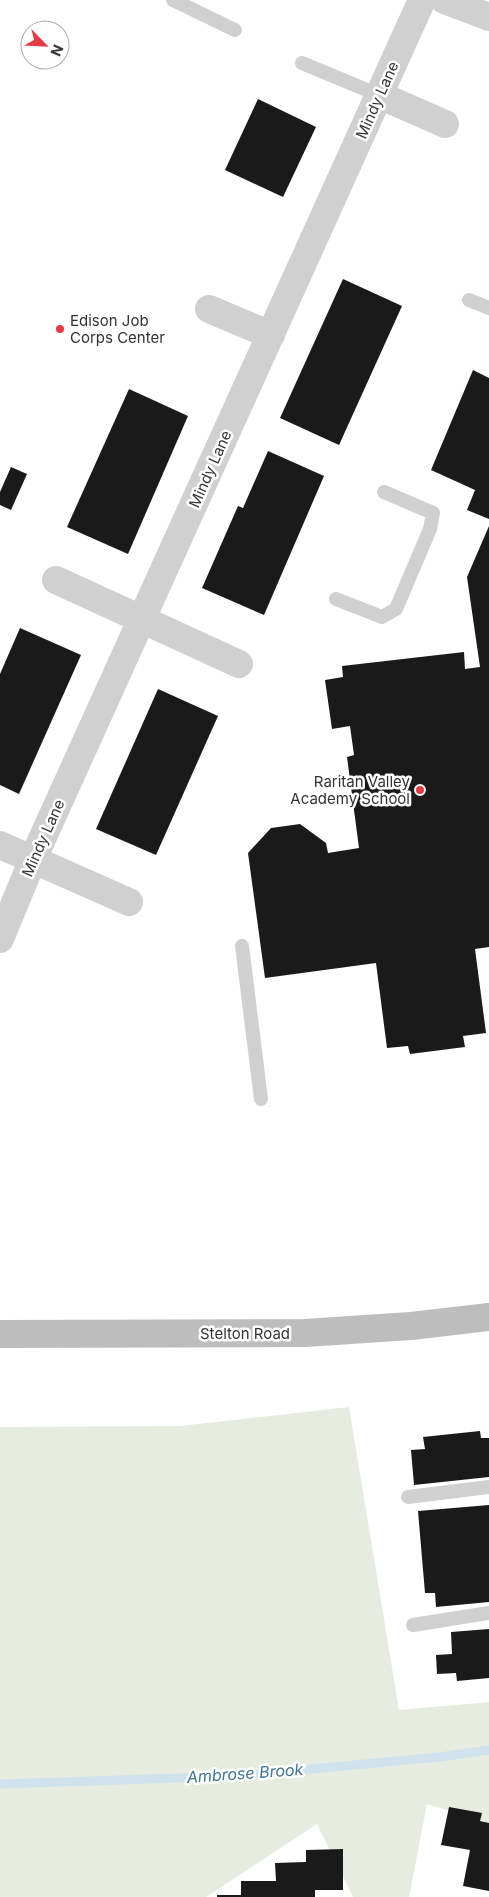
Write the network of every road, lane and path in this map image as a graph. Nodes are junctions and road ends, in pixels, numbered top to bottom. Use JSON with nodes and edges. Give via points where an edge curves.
{"nodes":[{"id":1,"x":173,"y":0,"type":"edge"},
{"id":2,"x":422,"y":0,"type":"edge"},
{"id":3,"x":444,"y":0,"type":"edge"},
{"id":4,"x":489,"y":17,"type":"edge"},
{"id":5,"x":235,"y":30,"type":"dead end"},
{"id":6,"x":302,"y":63,"type":"dead end"},
{"id":7,"x":379,"y":95,"type":"junction"},
{"id":8,"x":445,"y":124,"type":"dead end"},
{"id":9,"x":469,"y":300,"type":"dead end"},
{"id":10,"x":489,"y":308,"type":"edge"},
{"id":11,"x":209,"y":309,"type":"dead end"},
{"id":12,"x":271,"y":335,"type":"junction"},
{"id":13,"x":384,"y":492,"type":"dead end"},
{"id":14,"x":56,"y":580,"type":"dead end"},
{"id":15,"x":336,"y":599,"type":"dead end"},
{"id":16,"x":142,"y":620,"type":"junction"},
{"id":17,"x":239,"y":664,"type":"dead end"},
{"id":18,"x":0,"y":845,"type":"edge"},
{"id":19,"x":33,"y":859,"type":"junction"},
{"id":20,"x":129,"y":902,"type":"dead end"},
{"id":21,"x":0,"y":940,"type":"edge"},
{"id":22,"x":242,"y":946,"type":"dead end"},
{"id":23,"x":261,"y":1099,"type":"dead end"},
{"id":24,"x":489,"y":1317,"type":"edge"},
{"id":25,"x":0,"y":1334,"type":"edge"},
{"id":26,"x":489,"y":1487,"type":"edge"},
{"id":27,"x":408,"y":1498,"type":"dead end"},
{"id":28,"x":489,"y":1613,"type":"edge"},
{"id":29,"x":413,"y":1625,"type":"dead end"}],
"edges":[{"from":1,"to":5,"type":"lane"},
{"from":2,"to":7,"type":"street","name":"Mindy Lane"},
{"from":3,"to":4,"type":"street"},
{"from":6,"to":7,"type":"lane"},
{"from":7,"to":8,"type":"street"},
{"from":7,"to":12,"type":"street","name":"Mindy Lane"},
{"from":9,"to":10,"type":"lane"},
{"from":11,"to":12,"type":"street"},
{"from":12,"to":16,"type":"street","name":"Mindy Lane"},
{"from":13,"to":15,"type":"lane","via":[[433,513],[430,529],[396,609],[382,617]]},
{"from":14,"to":16,"type":"street"},
{"from":16,"to":17,"type":"street"},
{"from":16,"to":19,"type":"street","name":"Mindy Lane"},
{"from":18,"to":19,"type":"street"},
{"from":19,"to":20,"type":"street"},
{"from":19,"to":21,"type":"street","name":"Mindy Lane"},
{"from":22,"to":23,"type":"lane"},
{"from":24,"to":25,"type":"main road","name":"Stelton Road","via":[[304,1333]]},
{"from":26,"to":27,"type":"lane"},
{"from":28,"to":29,"type":"lane"}]}
